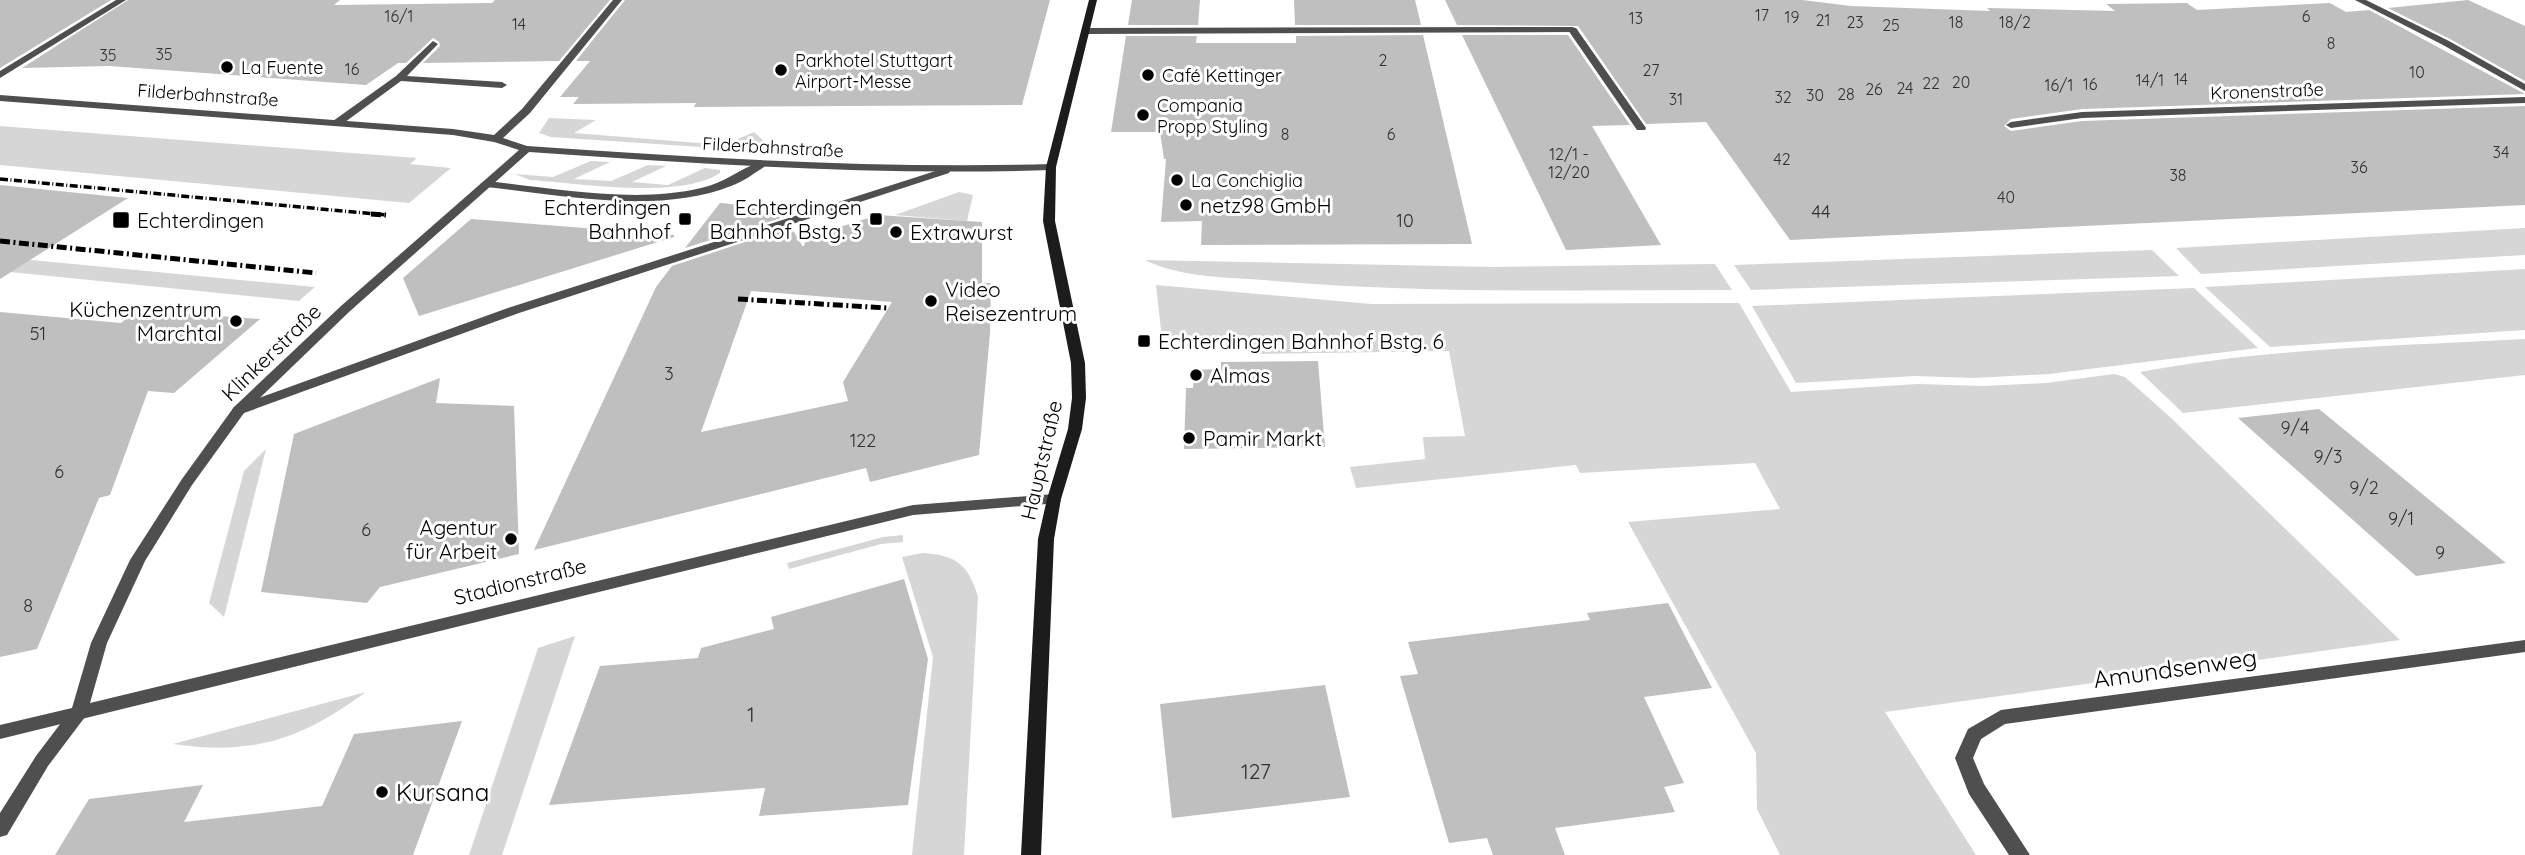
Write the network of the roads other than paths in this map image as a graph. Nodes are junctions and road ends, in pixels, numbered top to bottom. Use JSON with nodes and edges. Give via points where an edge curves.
{"nodes":[{"id":1,"x":122,"y":0,"type":"edge"},
{"id":2,"x":618,"y":0,"type":"edge"},
{"id":3,"x":1093,"y":0,"type":"edge"},
{"id":4,"x":2359,"y":0,"type":"edge"},
{"id":5,"x":1086,"y":31,"type":"junction"},
{"id":6,"x":433,"y":44,"type":"dead end"},
{"id":7,"x":0,"y":75,"type":"edge"},
{"id":8,"x":399,"y":78,"type":"junction"},
{"id":9,"x":502,"y":85,"type":"dead end"},
{"id":10,"x":2525,"y":88,"type":"edge"},
{"id":11,"x":0,"y":98,"type":"edge"},
{"id":12,"x":2525,"y":100,"type":"edge"},
{"id":13,"x":337,"y":123,"type":"junction"},
{"id":14,"x":2011,"y":125,"type":"dead end"},
{"id":15,"x":1641,"y":128,"type":"dead end"},
{"id":16,"x":496,"y":139,"type":"junction"},
{"id":17,"x":526,"y":149,"type":"junction"},
{"id":18,"x":760,"y":165,"type":"junction"},
{"id":19,"x":1051,"y":167,"type":"junction"},
{"id":20,"x":945,"y":171,"type":"junction"},
{"id":21,"x":486,"y":184,"type":"junction"},
{"id":22,"x":239,"y":410,"type":"junction"},
{"id":23,"x":1054,"y":499,"type":"junction"},
{"id":24,"x":2525,"y":646,"type":"edge"},
{"id":25,"x":79,"y":712,"type":"junction"},
{"id":26,"x":0,"y":732,"type":"edge"},
{"id":27,"x":0,"y":829,"type":"edge"},
{"id":28,"x":1031,"y":855,"type":"edge"},
{"id":29,"x":2020,"y":855,"type":"edge"}],
"edges":[{"from":1,"to":7,"type":"street"},
{"from":2,"to":16,"type":"street","via":[[526,111]]},
{"from":3,"to":5,"type":"main road","name":"Hauptstraße"},
{"from":4,"to":10,"type":"street"},
{"from":5,"to":15,"type":"street","via":[[1573,30]]},
{"from":5,"to":19,"type":"main road","name":"Hauptstraße"},
{"from":6,"to":8,"type":"street"},
{"from":8,"to":9,"type":"street"},
{"from":8,"to":13,"type":"street"},
{"from":11,"to":13,"type":"street","name":"Filderbahnstraße"},
{"from":12,"to":14,"type":"street","name":"Kronenstraße","via":[[2082,115]]},
{"from":13,"to":16,"type":"street","name":"Filderbahnstraße"},
{"from":16,"to":17,"type":"street","name":"Filderbahnstraße"},
{"from":17,"to":18,"type":"street","name":"Filderbahnstraße"},
{"from":17,"to":21,"type":"street","name":"Klinkerstraße"},
{"from":18,"to":20,"type":"street","name":"Filderbahnstraße"},
{"from":18,"to":21,"type":"street","via":[[728,184],[656,198]]},
{"from":19,"to":20,"type":"street","name":"Filderbahnstraße"},
{"from":19,"to":23,"type":"main road","name":"Hauptstraße","via":[[1049,221],[1074,341],[1079,398],[1075,429]]},
{"from":20,"to":22,"type":"street","via":[[528,306]]},
{"from":21,"to":22,"type":"street","name":"Klinkerstraße"},
{"from":22,"to":25,"type":"street","name":"Klinkerstraße","via":[[138,560],[99,643]]},
{"from":23,"to":25,"type":"street","name":"Stadionstraße","via":[[913,510]]},
{"from":23,"to":28,"type":"main road","name":"Hauptstraße","via":[[1042,594]]},
{"from":24,"to":29,"type":"street","name":"Amundsenweg","via":[[2001,717],[1974,734],[1964,758],[1976,788]]},
{"from":25,"to":26,"type":"street","name":"Stadionstraße"},
{"from":25,"to":27,"type":"street"}]}
